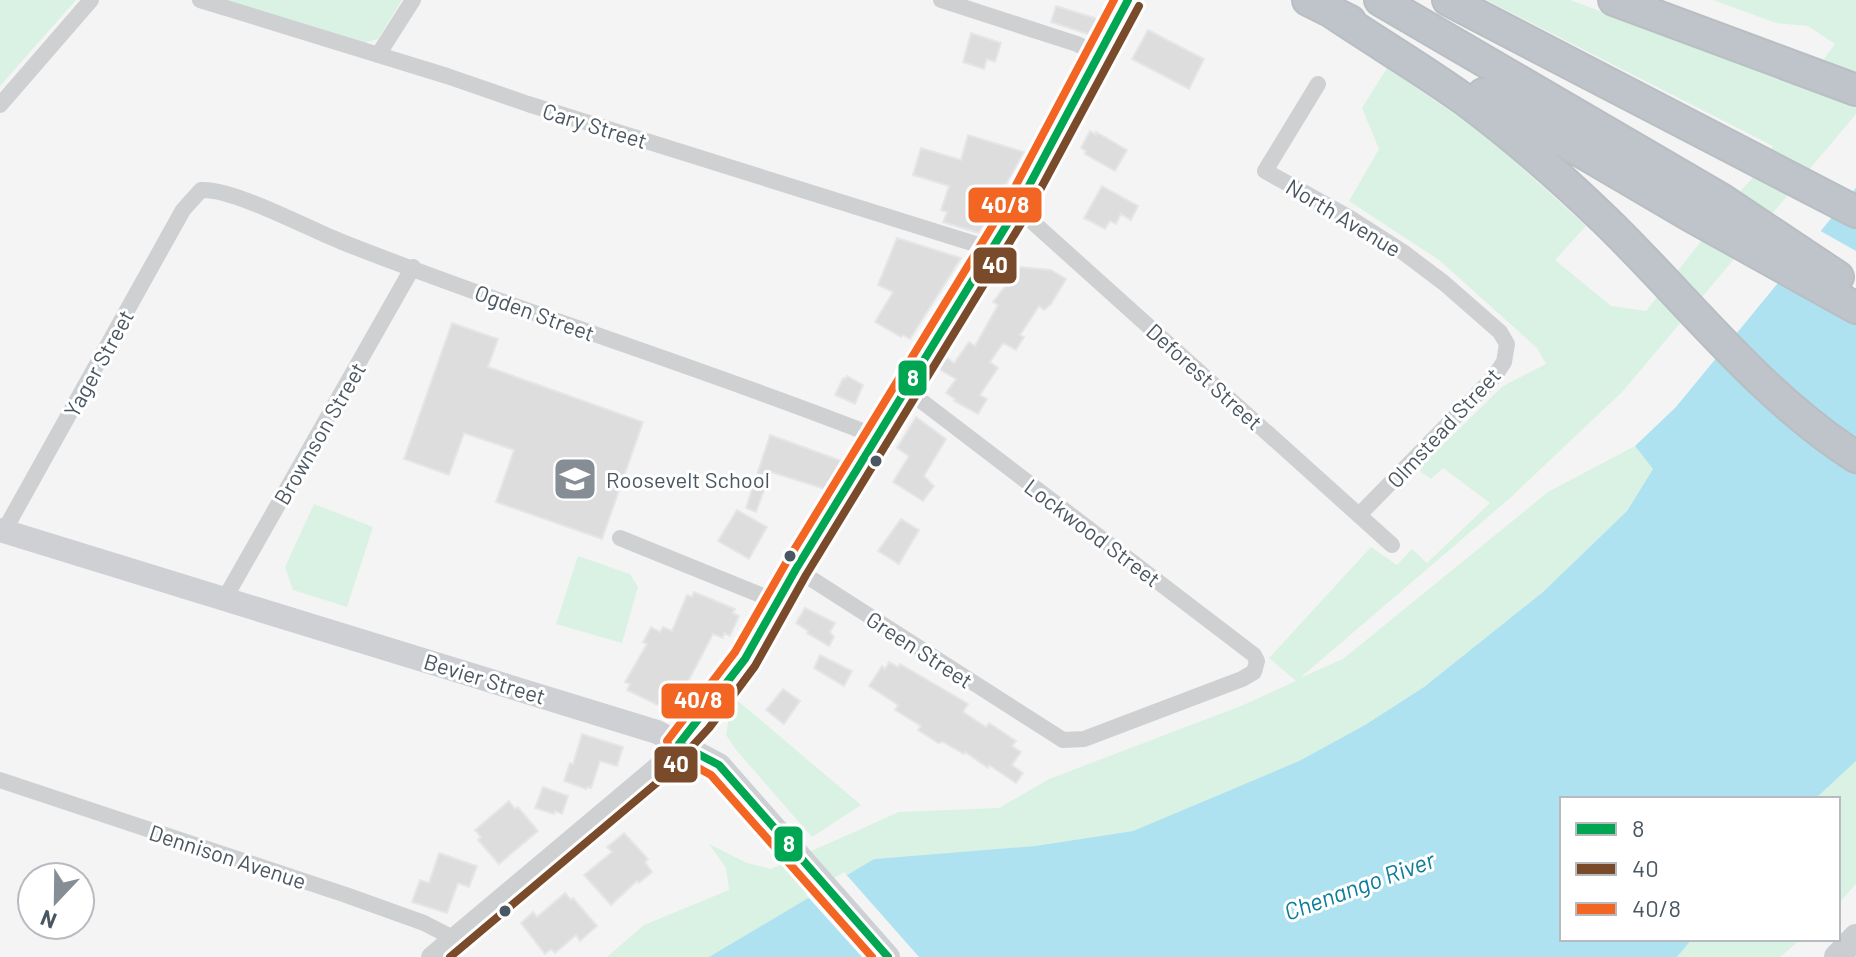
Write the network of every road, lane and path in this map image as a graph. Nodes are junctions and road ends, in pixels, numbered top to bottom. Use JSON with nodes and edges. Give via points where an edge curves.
{"nodes":[{"id":1,"x":91,"y":0,"type":"edge"},
{"id":2,"x":200,"y":0,"type":"edge"},
{"id":3,"x":413,"y":0,"type":"edge"},
{"id":4,"x":941,"y":0,"type":"edge"},
{"id":5,"x":1128,"y":0,"type":"edge"},
{"id":6,"x":1380,"y":0,"type":"edge"},
{"id":7,"x":1448,"y":0,"type":"edge"},
{"id":8,"x":1614,"y":0,"type":"edge"},
{"id":9,"x":1320,"y":6,"type":"edge"},
{"id":10,"x":378,"y":55,"type":"junction"},
{"id":11,"x":1100,"y":55,"type":"junction"},
{"id":12,"x":1318,"y":84,"type":"dead end"},
{"id":13,"x":1856,"y":90,"type":"edge"},
{"id":14,"x":0,"y":105,"type":"edge"},
{"id":15,"x":1714,"y":195,"type":"junction"},
{"id":16,"x":195,"y":196,"type":"joint"},
{"id":17,"x":1017,"y":208,"type":"junction"},
{"id":18,"x":1856,"y":212,"type":"edge"},
{"id":19,"x":991,"y":249,"type":"junction"},
{"id":20,"x":413,"y":267,"type":"junction"},
{"id":21,"x":1856,"y":267,"type":"edge"},
{"id":22,"x":1856,"y":289,"type":"edge"},
{"id":23,"x":1856,"y":308,"type":"edge"},
{"id":24,"x":1500,"y":332,"type":"joint"},
{"id":25,"x":907,"y":390,"type":"junction"},
{"id":26,"x":878,"y":437,"type":"junction"},
{"id":27,"x":1856,"y":457,"type":"edge"},
{"id":28,"x":1359,"y":515,"type":"junction"},
{"id":29,"x":2,"y":530,"type":"edge"},
{"id":30,"x":620,"y":538,"type":"dead end"},
{"id":31,"x":1392,"y":545,"type":"dead end"},
{"id":32,"x":796,"y":569,"type":"junction"},
{"id":33,"x":225,"y":598,"type":"junction"},
{"id":34,"x":778,"y":602,"type":"junction"},
{"id":35,"x":1242,"y":679,"type":"joint"},
{"id":36,"x":679,"y":744,"type":"junction"},
{"id":37,"x":0,"y":780,"type":"edge"},
{"id":38,"x":1856,"y":937,"type":"edge"},
{"id":39,"x":453,"y":938,"type":"junction"},
{"id":40,"x":431,"y":957,"type":"edge"},
{"id":41,"x":888,"y":957,"type":"edge"},
{"id":42,"x":1837,"y":957,"type":"edge"}],
"edges":[{"from":1,"to":14,"type":"street"},
{"from":2,"to":10,"type":"street","name":"Cary Street"},
{"from":3,"to":10,"type":"street"},
{"from":4,"to":11,"type":"street"},
{"from":5,"to":11,"type":"street"},
{"from":6,"to":15,"type":"highway"},
{"from":7,"to":18,"type":"highway"},
{"from":8,"to":13,"type":"highway"},
{"from":9,"to":23,"type":"highway","via":[[1383,35]]},
{"from":9,"to":27,"type":"highway","via":[[1490,119],[1561,179],[1771,391]]},
{"from":10,"to":19,"type":"street","name":"Cary Street"},
{"from":11,"to":17,"type":"street"},
{"from":12,"to":24,"type":"street","name":"North Avenue","via":[[1265,171],[1403,252]]},
{"from":15,"to":21,"type":"highway"},
{"from":15,"to":22,"type":"highway"},
{"from":16,"to":20,"type":"street","name":"Ogden Street","via":[[201,190],[225,193]]},
{"from":16,"to":29,"type":"street","name":"Yager Street"},
{"from":17,"to":19,"type":"street"},
{"from":17,"to":28,"type":"street","name":"Deforest Street"},
{"from":19,"to":25,"type":"street"},
{"from":20,"to":26,"type":"street","name":"Ogden Street"},
{"from":20,"to":33,"type":"street","name":"Brownson Street"},
{"from":24,"to":28,"type":"street","name":"Olmstead Street","via":[[1507,344],[1494,377]]},
{"from":25,"to":26,"type":"street"},
{"from":25,"to":35,"type":"street","name":"Lockwood Street","via":[[1254,655],[1254,672]]},
{"from":26,"to":32,"type":"street"},
{"from":28,"to":31,"type":"street","name":"Deforest Street"},
{"from":29,"to":33,"type":"main road","name":"Bevier Street"},
{"from":30,"to":34,"type":"street"},
{"from":32,"to":34,"type":"street"},
{"from":32,"to":35,"type":"street","name":"Green Street","via":[[1063,740],[1084,739]]},
{"from":33,"to":36,"type":"main road","name":"Bevier Street","via":[[590,710]]},
{"from":34,"to":36,"type":"street","via":[[745,659]]},
{"from":36,"to":39,"type":"street"},
{"from":36,"to":41,"type":"main road","name":"Bevier Street","via":[[719,765]]},
{"from":37,"to":39,"type":"street","name":"Dennison Avenue","via":[[346,895]]},
{"from":38,"to":42,"type":"main road"},
{"from":39,"to":40,"type":"street"}]}
